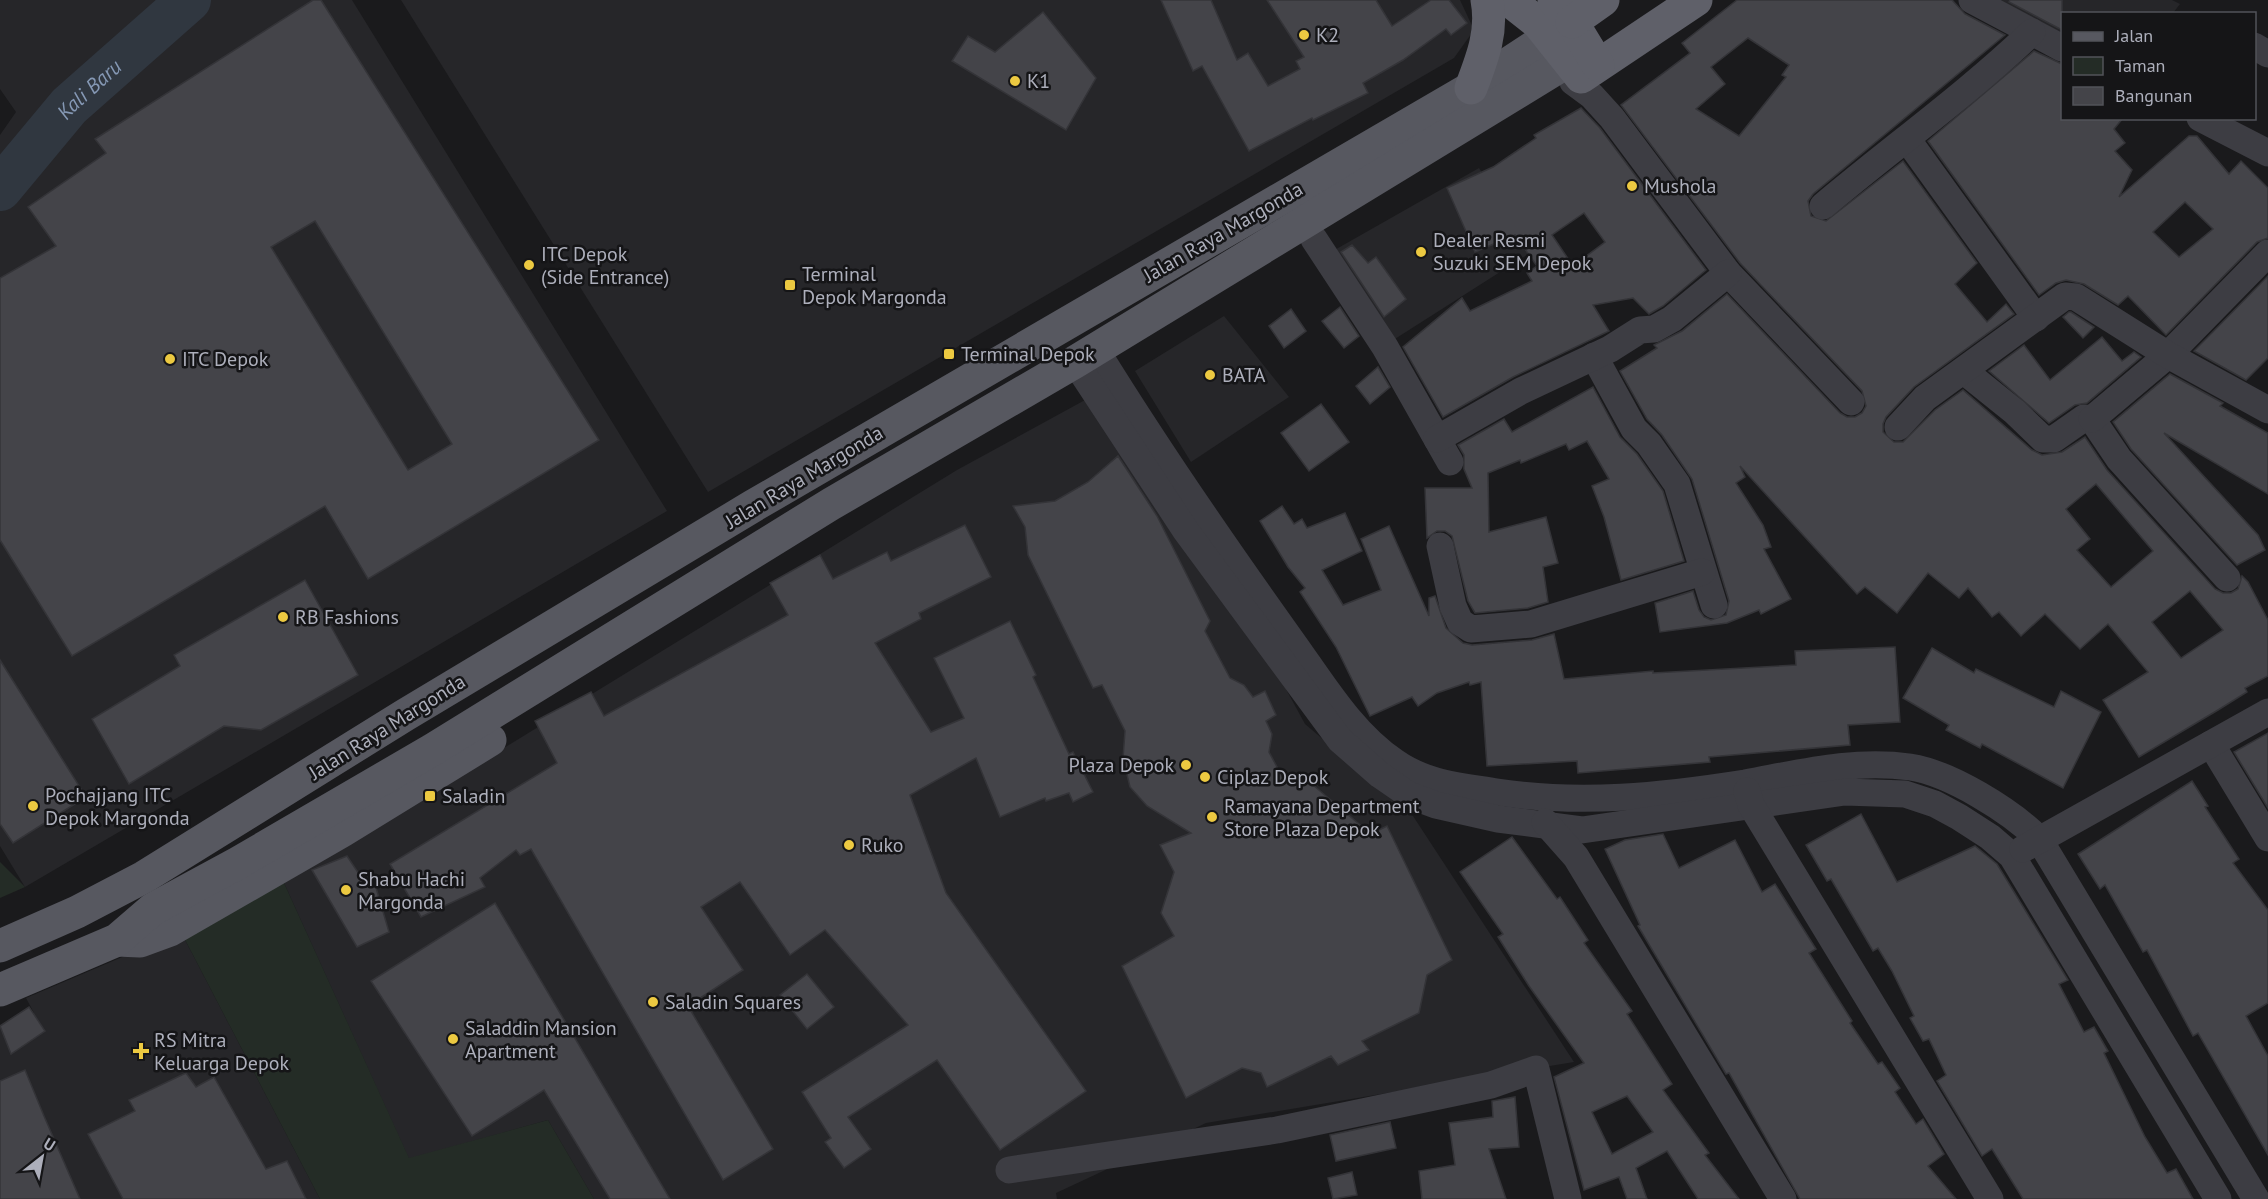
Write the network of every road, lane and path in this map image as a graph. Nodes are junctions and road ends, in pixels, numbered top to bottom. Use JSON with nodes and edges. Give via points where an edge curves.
{"nodes":[{"id":1,"x":1487,"y":0,"type":"edge"},
{"id":2,"x":1509,"y":0,"type":"edge"},
{"id":3,"x":1603,"y":0,"type":"edge"},
{"id":4,"x":1661,"y":0,"type":"edge"},
{"id":5,"x":1696,"y":0,"type":"edge"},
{"id":6,"x":1972,"y":0,"type":"edge"},
{"id":7,"x":1558,"y":20,"type":"edge"},
{"id":8,"x":2032,"y":32,"type":"junction"},
{"id":9,"x":2061,"y":47,"type":"edge"},
{"id":10,"x":1582,"y":67,"type":"junction"},
{"id":11,"x":1471,"y":88,"type":"junction"},
{"id":12,"x":2204,"y":120,"type":"edge"},
{"id":13,"x":1907,"y":139,"type":"junction"},
{"id":14,"x":2268,"y":153,"type":"edge"},
{"id":15,"x":1823,"y":206,"type":"dead end"},
{"id":16,"x":1314,"y":239,"type":"junction"},
{"id":17,"x":2268,"y":253,"type":"edge"},
{"id":18,"x":1728,"y":273,"type":"junction"},
{"id":19,"x":2036,"y":318,"type":"junction"},
{"id":20,"x":2168,"y":355,"type":"junction"},
{"id":21,"x":1594,"y":356,"type":"junction"},
{"id":22,"x":1090,"y":363,"type":"junction"},
{"id":23,"x":1964,"y":371,"type":"junction"},
{"id":24,"x":1851,"y":402,"type":"dead end"},
{"id":25,"x":2268,"y":410,"type":"edge"},
{"id":26,"x":2092,"y":419,"type":"junction"},
{"id":27,"x":1898,"y":427,"type":"dead end"},
{"id":28,"x":1440,"y":546,"type":"dead end"},
{"id":29,"x":1702,"y":572,"type":"junction"},
{"id":30,"x":2227,"y":578,"type":"dead end"},
{"id":31,"x":1714,"y":605,"type":"dead end"},
{"id":32,"x":2268,"y":712,"type":"edge"},
{"id":33,"x":2211,"y":744,"type":"junction"},
{"id":34,"x":1368,"y":754,"type":"junction"},
{"id":35,"x":1748,"y":794,"type":"junction"},
{"id":36,"x":1536,"y":798,"type":"junction"},
{"id":37,"x":1546,"y":826,"type":"junction"},
{"id":38,"x":2268,"y":838,"type":"edge"},
{"id":39,"x":2039,"y":839,"type":"junction"},
{"id":40,"x":2012,"y":856,"type":"junction"},
{"id":41,"x":0,"y":946,"type":"edge"},
{"id":42,"x":0,"y":990,"type":"edge"},
{"id":43,"x":1009,"y":1170,"type":"dead end"},
{"id":44,"x":1568,"y":1199,"type":"edge"},
{"id":45,"x":1783,"y":1199,"type":"edge"},
{"id":46,"x":1990,"y":1199,"type":"edge"},
{"id":47,"x":2218,"y":1199,"type":"edge"},
{"id":48,"x":2256,"y":1199,"type":"edge"}],
"edges":[{"from":1,"to":11,"type":"highway","via":[[1486,49]]},
{"from":2,"to":7,"type":"highway","via":[[1529,14]]},
{"from":3,"to":7,"type":"highway","name":"Jalan Raya Margonda"},
{"from":4,"to":10,"type":"highway","name":"Jalan Raya Margonda"},
{"from":5,"to":10,"type":"highway","name":"Jalan Raya Margonda"},
{"from":6,"to":8,"type":"street"},
{"from":7,"to":10,"type":"highway"},
{"from":7,"to":11,"type":"main road","name":"Jalan Raya Margonda"},
{"from":8,"to":9,"type":"street"},
{"from":8,"to":13,"type":"street"},
{"from":10,"to":16,"type":"main road","name":"Jalan Raya Margonda"},
{"from":10,"to":18,"type":"street","via":[[1592,96]]},
{"from":10,"to":22,"type":"main road","name":"Jalan Raya Margonda"},
{"from":11,"to":41,"type":"main road","name":"Jalan Raya Margonda","via":[[753,506],[144,877]]},
{"from":12,"to":14,"type":"street"},
{"from":13,"to":15,"type":"street"},
{"from":13,"to":19,"type":"street"},
{"from":16,"to":21,"type":"street","via":[[1385,347],[1444,451],[1521,391]]},
{"from":16,"to":22,"type":"main road","name":"Jalan Raya Margonda"},
{"from":17,"to":20,"type":"street"},
{"from":18,"to":21,"type":"street","via":[[1672,319],[1654,329],[1640,330]]},
{"from":18,"to":24,"type":"street"},
{"from":19,"to":20,"type":"street","via":[[2065,296],[2076,297]]},
{"from":19,"to":23,"type":"street"},
{"from":20,"to":25,"type":"street"},
{"from":20,"to":26,"type":"street"},
{"from":21,"to":29,"type":"street","via":[[1634,429],[1677,484]]},
{"from":22,"to":34,"type":"street","via":[[1361,735]]},
{"from":22,"to":42,"type":"main road","name":"Jalan Raya Margonda","via":[[736,575],[153,909],[117,940]]},
{"from":23,"to":26,"type":"street","via":[[2043,440],[2054,439],[2084,418]]},
{"from":23,"to":27,"type":"street","via":[[1925,398]]},
{"from":26,"to":30,"type":"street","via":[[2118,459]]},
{"from":28,"to":29,"type":"street","via":[[1453,606],[1460,622],[1471,629],[1531,624]]},
{"from":29,"to":31,"type":"street"},
{"from":32,"to":33,"type":"street"},
{"from":33,"to":38,"type":"street"},
{"from":33,"to":39,"type":"street"},
{"from":34,"to":36,"type":"street","via":[[1437,783]]},
{"from":34,"to":37,"type":"street","via":[[1396,787],[1423,802]]},
{"from":35,"to":36,"type":"street","via":[[1594,800]]},
{"from":35,"to":37,"type":"street","via":[[1582,830]]},
{"from":35,"to":39,"type":"street","via":[[1850,764],[1911,767],[1933,773],[1975,794],[2015,818]]},
{"from":35,"to":40,"type":"street","via":[[1905,794],[1959,817]]},
{"from":35,"to":46,"type":"street"},
{"from":36,"to":37,"type":"street"},
{"from":37,"to":45,"type":"street","via":[[1576,857]]},
{"from":39,"to":40,"type":"street"},
{"from":39,"to":48,"type":"street"},
{"from":40,"to":47,"type":"street"},
{"from":43,"to":44,"type":"street","via":[[1277,1130],[1491,1085],[1536,1069]]}]}
